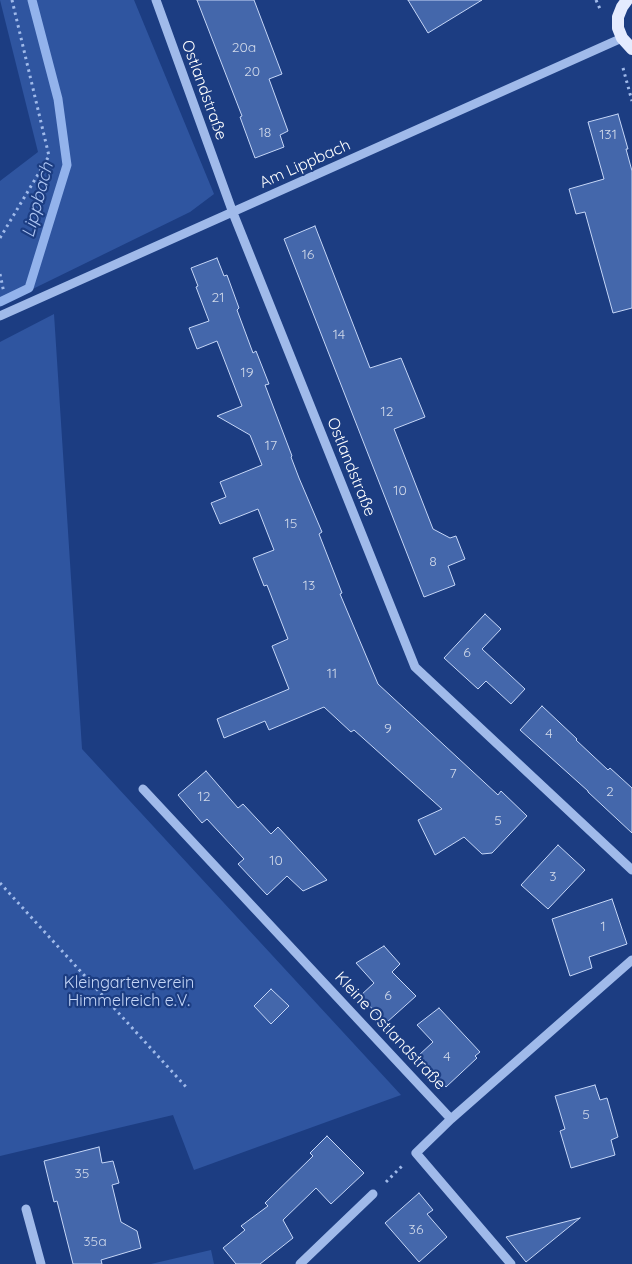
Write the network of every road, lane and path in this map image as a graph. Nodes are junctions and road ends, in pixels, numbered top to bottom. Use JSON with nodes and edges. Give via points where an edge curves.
{"nodes":[{"id":1,"x":12,"y":0,"type":"edge"},
{"id":2,"x":156,"y":0,"type":"edge"},
{"id":3,"x":627,"y":0,"type":"edge"},
{"id":4,"x":622,"y":38,"type":"junction"},
{"id":5,"x":632,"y":49,"type":"edge"},
{"id":6,"x":233,"y":213,"type":"junction"},
{"id":7,"x":0,"y":238,"type":"edge"},
{"id":8,"x":0,"y":274,"type":"edge"},
{"id":9,"x":4,"y":292,"type":"dead end"},
{"id":10,"x":0,"y":316,"type":"edge"},
{"id":11,"x":143,"y":789,"type":"dead end"},
{"id":12,"x":632,"y":870,"type":"edge"},
{"id":13,"x":0,"y":883,"type":"edge"},
{"id":14,"x":632,"y":960,"type":"edge"},
{"id":15,"x":187,"y":1088,"type":"dead end"},
{"id":16,"x":451,"y":1118,"type":"junction"},
{"id":17,"x":416,"y":1153,"type":"junction"},
{"id":18,"x":373,"y":1194,"type":"joint"},
{"id":19,"x":26,"y":1209,"type":"dead end"},
{"id":20,"x":41,"y":1264,"type":"edge"},
{"id":21,"x":300,"y":1264,"type":"edge"},
{"id":22,"x":511,"y":1264,"type":"edge"}],
"edges":[{"from":1,"to":7,"type":"path","via":[[49,156]]},
{"from":2,"to":6,"type":"street","name":"Ostlandstraße"},
{"from":3,"to":4,"type":"main road","via":[[618,17]]},
{"from":4,"to":5,"type":"main road"},
{"from":4,"to":6,"type":"street","name":"Am Lippbach"},
{"from":6,"to":10,"type":"street","name":"Am Lippbach"},
{"from":6,"to":12,"type":"street","name":"Ostlandstraße","via":[[415,667]]},
{"from":8,"to":9,"type":"path"},
{"from":11,"to":16,"type":"street","name":"Kleine Ostlandstraße"},
{"from":13,"to":15,"type":"path"},
{"from":14,"to":16,"type":"street"},
{"from":16,"to":17,"type":"street"},
{"from":17,"to":18,"type":"path"},
{"from":17,"to":22,"type":"street"},
{"from":18,"to":21,"type":"street"},
{"from":19,"to":20,"type":"street"}]}
